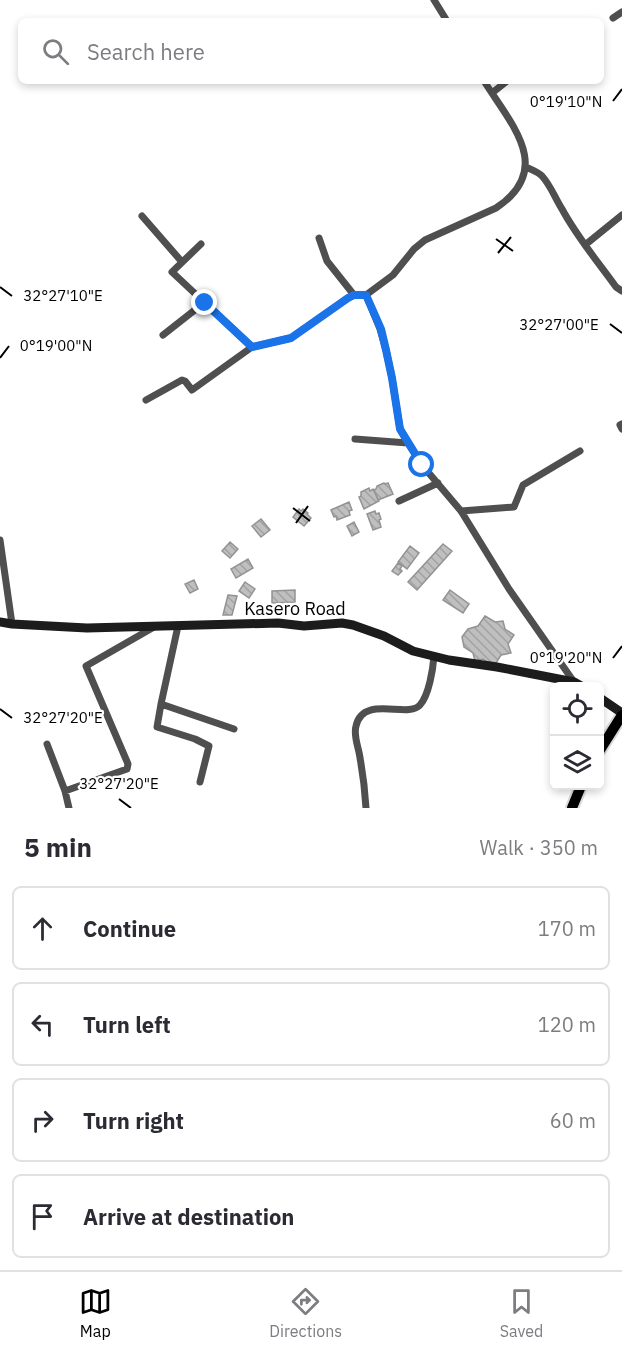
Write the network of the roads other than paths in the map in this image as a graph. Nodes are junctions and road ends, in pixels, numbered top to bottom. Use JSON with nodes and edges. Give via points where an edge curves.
{"nodes":[{"id":1,"x":434,"y":0,"type":"edge"},
{"id":2,"x":622,"y":12,"type":"edge"},
{"id":3,"x":445,"y":18,"type":"edge"},
{"id":4,"x":613,"y":18,"type":"dead end"},
{"id":5,"x":486,"y":84,"type":"edge"},
{"id":6,"x":503,"y":84,"type":"edge"},
{"id":7,"x":492,"y":93,"type":"junction"},
{"id":8,"x":526,"y":167,"type":"junction"},
{"id":9,"x":622,"y":214,"type":"edge"},
{"id":10,"x":142,"y":216,"type":"dead end"},
{"id":11,"x":319,"y":238,"type":"dead end"},
{"id":12,"x":201,"y":244,"type":"dead end"},
{"id":13,"x":585,"y":245,"type":"junction"},
{"id":14,"x":182,"y":262,"type":"junction"},
{"id":15,"x":622,"y":291,"type":"edge"},
{"id":16,"x":354,"y":295,"type":"junction"},
{"id":17,"x":366,"y":295,"type":"junction"},
{"id":18,"x":205,"y":303,"type":"junction"},
{"id":19,"x":163,"y":335,"type":"dead end"},
{"id":20,"x":252,"y":347,"type":"junction"},
{"id":21,"x":146,"y":399,"type":"dead end"},
{"id":22,"x":622,"y":424,"type":"edge"},
{"id":23,"x":622,"y":429,"type":"edge"},
{"id":24,"x":355,"y":439,"type":"dead end"},
{"id":25,"x":408,"y":443,"type":"junction"},
{"id":26,"x":580,"y":451,"type":"dead end"},
{"id":27,"x":438,"y":483,"type":"junction"},
{"id":28,"x":399,"y":501,"type":"dead end"},
{"id":29,"x":461,"y":511,"type":"junction"},
{"id":30,"x":0,"y":540,"type":"edge"},
{"id":31,"x":0,"y":622,"type":"edge"},
{"id":32,"x":12,"y":624,"type":"junction"},
{"id":33,"x":156,"y":626,"type":"junction"},
{"id":34,"x":178,"y":626,"type":"junction"},
{"id":35,"x":434,"y":656,"type":"junction"},
{"id":36,"x":568,"y":682,"type":"edge"},
{"id":37,"x":577,"y":682,"type":"edge"},
{"id":38,"x":604,"y":701,"type":"edge"},
{"id":39,"x":161,"y":704,"type":"junction"},
{"id":40,"x":622,"y":714,"type":"edge"},
{"id":41,"x":234,"y":729,"type":"dead end"},
{"id":42,"x":604,"y":743,"type":"edge"},
{"id":43,"x":47,"y":744,"type":"dead end"},
{"id":44,"x":200,"y":782,"type":"dead end"},
{"id":45,"x":579,"y":790,"type":"edge"},
{"id":46,"x":65,"y":791,"type":"junction"},
{"id":47,"x":69,"y":808,"type":"edge"},
{"id":48,"x":366,"y":808,"type":"edge"},
{"id":49,"x":572,"y":808,"type":"edge"}],
"edges":[{"from":1,"to":3,"type":"street"},
{"from":2,"to":4,"type":"street"},
{"from":5,"to":7,"type":"street"},
{"from":6,"to":7,"type":"street"},
{"from":7,"to":8,"type":"street","via":[[523,143]]},
{"from":8,"to":13,"type":"street","via":[[548,183]]},
{"from":8,"to":17,"type":"street","via":[[514,195],[506,202],[425,240],[393,275]]},
{"from":9,"to":13,"type":"street"},
{"from":10,"to":14,"type":"street"},
{"from":11,"to":16,"type":"street","via":[[327,261]]},
{"from":12,"to":14,"type":"street"},
{"from":13,"to":15,"type":"street"},
{"from":14,"to":18,"type":"street","via":[[172,272]]},
{"from":16,"to":17,"type":"street"},
{"from":16,"to":20,"type":"street","via":[[291,338]]},
{"from":17,"to":25,"type":"street","via":[[381,329],[400,429]]},
{"from":18,"to":19,"type":"street"},
{"from":18,"to":20,"type":"street"},
{"from":20,"to":21,"type":"street","via":[[192,390],[182,380]]},
{"from":22,"to":23,"type":"street"},
{"from":24,"to":25,"type":"street"},
{"from":25,"to":27,"type":"street"},
{"from":26,"to":29,"type":"street","via":[[523,485],[514,507]]},
{"from":27,"to":28,"type":"street"},
{"from":27,"to":29,"type":"street"},
{"from":29,"to":37,"type":"street","via":[[509,589]]},
{"from":30,"to":32,"type":"street"},
{"from":31,"to":32,"type":"street","name":"Kasero Road"},
{"from":32,"to":33,"type":"street","name":"Kasero Road"},
{"from":33,"to":34,"type":"street","name":"Kasero Road"},
{"from":33,"to":46,"type":"street","via":[[86,666],[127,769]]},
{"from":34,"to":35,"type":"street","name":"Kasero Road","via":[[342,623]]},
{"from":34,"to":39,"type":"street"},
{"from":35,"to":36,"type":"street","name":"Kasero Road"},
{"from":35,"to":48,"type":"street","via":[[431,679],[421,704],[415,708],[372,709],[361,715],[356,726]]},
{"from":38,"to":40,"type":"street"},
{"from":39,"to":41,"type":"street"},
{"from":39,"to":44,"type":"street","via":[[157,727],[209,746]]},
{"from":40,"to":42,"type":"main road"},
{"from":43,"to":46,"type":"street"},
{"from":45,"to":49,"type":"main road"},
{"from":46,"to":47,"type":"street"}]}
